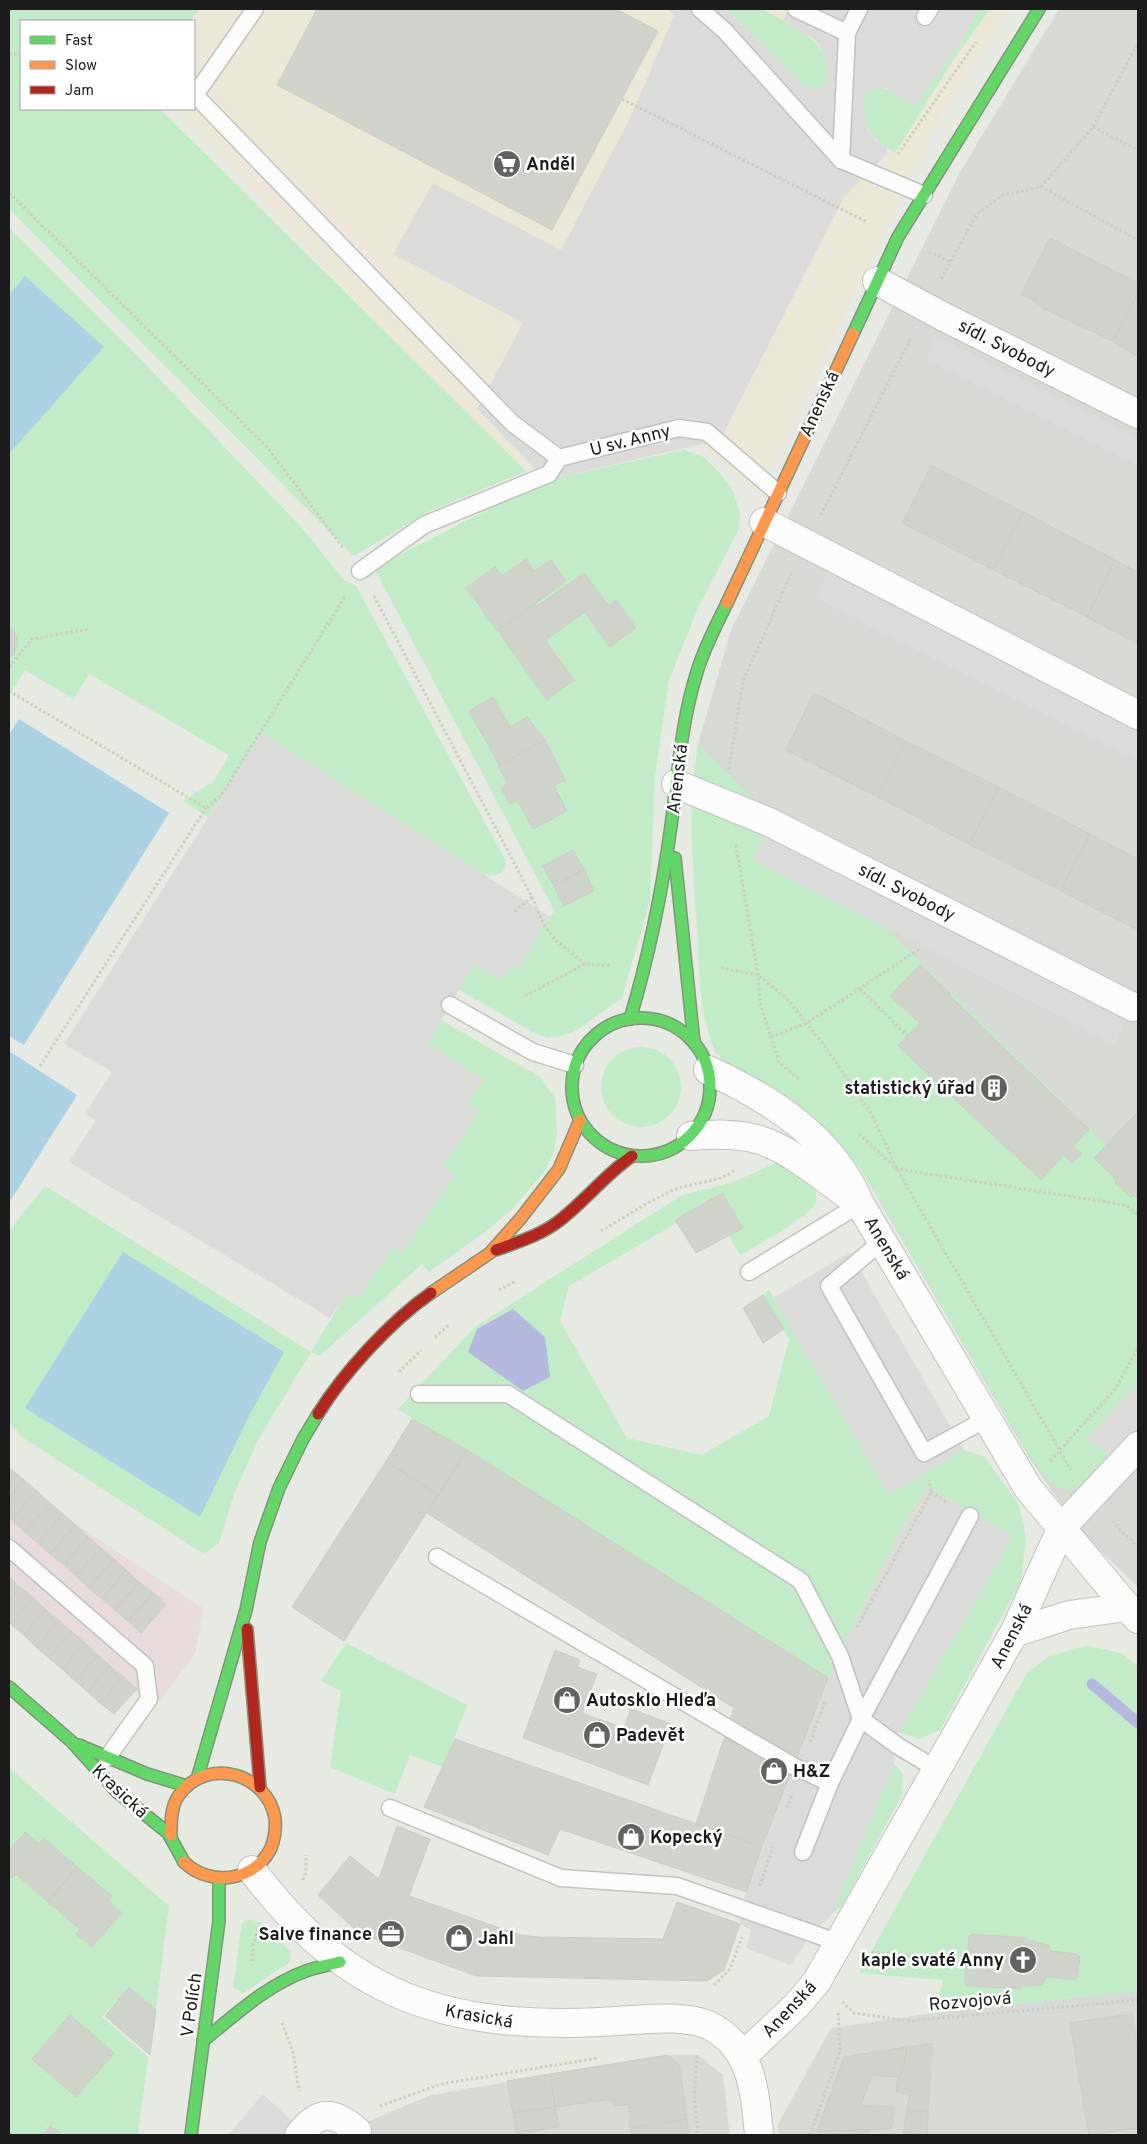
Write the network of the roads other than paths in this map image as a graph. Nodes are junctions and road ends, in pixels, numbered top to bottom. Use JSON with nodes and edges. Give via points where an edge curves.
{"nodes":[{"id":1,"x":255,"y":9,"type":"edge"},
{"id":2,"x":700,"y":9,"type":"edge"},
{"id":3,"x":796,"y":9,"type":"edge"},
{"id":4,"x":859,"y":9,"type":"edge"},
{"id":5,"x":1039,"y":9,"type":"edge"},
{"id":6,"x":847,"y":33,"type":"junction"},
{"id":7,"x":840,"y":160,"type":"junction"},
{"id":8,"x":924,"y":195,"type":"junction"},
{"id":9,"x":877,"y":281,"type":"junction"},
{"id":10,"x":1138,"y":414,"type":"edge"},
{"id":11,"x":558,"y":458,"type":"junction"},
{"id":12,"x":778,"y":493,"type":"junction"},
{"id":13,"x":764,"y":522,"type":"junction"},
{"id":14,"x":360,"y":571,"type":"road end"},
{"id":15,"x":1138,"y":715,"type":"edge"},
{"id":16,"x":676,"y":784,"type":"junction"},
{"id":17,"x":671,"y":826,"type":"junction"},
{"id":18,"x":450,"y":1005,"type":"dead end"},
{"id":19,"x":1133,"y":1007,"type":"dead end"},
{"id":20,"x":630,"y":1019,"type":"junction"},
{"id":21,"x":694,"y":1044,"type":"junction"},
{"id":22,"x":575,"y":1065,"type":"junction"},
{"id":23,"x":708,"y":1070,"type":"junction"},
{"id":24,"x":580,"y":1120,"type":"junction"},
{"id":25,"x":691,"y":1136,"type":"junction"},
{"id":26,"x":632,"y":1156,"type":"junction"},
{"id":27,"x":860,"y":1204,"type":"junction"},
{"id":28,"x":882,"y":1241,"type":"junction"},
{"id":29,"x":490,"y":1253,"type":"junction"},
{"id":30,"x":750,"y":1272,"type":"dead end"},
{"id":31,"x":419,"y":1394,"type":"dead end"},
{"id":32,"x":988,"y":1418,"type":"junction"},
{"id":33,"x":1138,"y":1446,"type":"edge"},
{"id":34,"x":970,"y":1516,"type":"dead end"},
{"id":35,"x":1062,"y":1528,"type":"junction"},
{"id":36,"x":9,"y":1548,"type":"edge"},
{"id":37,"x":437,"y":1557,"type":"dead end"},
{"id":38,"x":246,"y":1610,"type":"junction"},
{"id":39,"x":1132,"y":1613,"type":"edge"},
{"id":40,"x":1014,"y":1633,"type":"junction"},
{"id":41,"x":9,"y":1687,"type":"edge"},
{"id":42,"x":861,"y":1718,"type":"junction"},
{"id":43,"x":73,"y":1743,"type":"junction"},
{"id":44,"x":107,"y":1758,"type":"junction"},
{"id":45,"x":936,"y":1769,"type":"junction"},
{"id":46,"x":197,"y":1779,"type":"junction"},
{"id":47,"x":830,"y":1784,"type":"junction"},
{"id":48,"x":187,"y":1786,"type":"junction"},
{"id":49,"x":260,"y":1787,"type":"junction"},
{"id":50,"x":390,"y":1808,"type":"dead end"},
{"id":51,"x":171,"y":1835,"type":"junction"},
{"id":52,"x":803,"y":1852,"type":"dead end"},
{"id":53,"x":252,"y":1870,"type":"junction"},
{"id":54,"x":219,"y":1878,"type":"junction"},
{"id":55,"x":838,"y":1942,"type":"junction"},
{"id":56,"x":340,"y":1962,"type":"junction"},
{"id":57,"x":204,"y":2041,"type":"junction"},
{"id":58,"x":743,"y":2056,"type":"junction"},
{"id":59,"x":351,"y":2126,"type":"road end"},
{"id":60,"x":304,"y":2130,"type":"edge"},
{"id":61,"x":192,"y":2135,"type":"edge"},
{"id":62,"x":759,"y":2135,"type":"edge"}],
"edges":[{"from":1,"to":11,"type":"lane","via":[[195,95],[512,423]]},
{"from":2,"to":7,"type":"lane","via":[[725,31]]},
{"from":3,"to":6,"type":"lane"},
{"from":4,"to":6,"type":"lane"},
{"from":5,"to":8,"type":"street","name":"Anenská"},
{"from":6,"to":7,"type":"lane"},
{"from":7,"to":8,"type":"lane"},
{"from":8,"to":9,"type":"street","name":"Anenská","via":[[898,237]]},
{"from":9,"to":10,"type":"street","name":"sídl. Svobody"},
{"from":9,"to":12,"type":"street","name":"Anenská"},
{"from":11,"to":12,"type":"lane","name":"U sv. Anny","via":[[679,428],[707,432]]},
{"from":11,"to":14,"type":"lane","via":[[549,474],[424,525]]},
{"from":12,"to":13,"type":"street","name":"Anenská"},
{"from":13,"to":15,"type":"street"},
{"from":13,"to":16,"type":"street","name":"Anenská","via":[[694,677]]},
{"from":16,"to":17,"type":"street","name":"Anenská"},
{"from":16,"to":19,"type":"street","name":"sídl. Svobody","via":[[769,822]]},
{"from":17,"to":20,"type":"street","name":"Anenská","via":[[646,968]]},
{"from":17,"to":21,"type":"street","name":"Anenská"},
{"from":18,"to":22,"type":"lane","via":[[532,1052]]},
{"from":20,"to":21,"type":"street","name":"Anenská","via":[[651,1019],[670,1024]]},
{"from":20,"to":22,"type":"street","name":"Anenská","via":[[611,1025],[595,1036],[584,1047]]},
{"from":21,"to":23,"type":"street","name":"Anenská"},
{"from":22,"to":24,"type":"street","name":"Anenská","via":[[572,1091]]},
{"from":23,"to":25,"type":"street","name":"Anenská","via":[[707,1110]]},
{"from":23,"to":27,"type":"street","name":"Anenská","via":[[776,1106],[806,1130],[839,1164]]},
{"from":24,"to":26,"type":"street","name":"Anenská","via":[[596,1141]]},
{"from":24,"to":29,"type":"street","via":[[550,1183]]},
{"from":25,"to":26,"type":"street","name":"Anenská","via":[[664,1153]]},
{"from":25,"to":27,"type":"street","name":"Anenská","via":[[723,1134],[761,1140],[787,1153]]},
{"from":26,"to":29,"type":"street","via":[[552,1226]]},
{"from":27,"to":28,"type":"street","name":"Anenská"},
{"from":27,"to":30,"type":"lane"},
{"from":28,"to":32,"type":"street","name":"Anenská"},
{"from":28,"to":32,"type":"lane","via":[[829,1286],[924,1453]]},
{"from":29,"to":38,"type":"street","via":[[437,1288],[392,1326],[348,1373],[322,1408],[290,1466],[269,1515]]},
{"from":31,"to":42,"type":"lane","via":[[508,1394],[801,1581],[840,1656]]},
{"from":32,"to":35,"type":"street","name":"Anenská","via":[[1028,1488]]},
{"from":33,"to":35,"type":"street"},
{"from":34,"to":42,"type":"lane"},
{"from":35,"to":39,"type":"street"},
{"from":35,"to":40,"type":"street","name":"Anenská"},
{"from":36,"to":44,"type":"lane","via":[[145,1666],[149,1699]]},
{"from":37,"to":47,"type":"lane","via":[[800,1770]]},
{"from":38,"to":46,"type":"street"},
{"from":38,"to":49,"type":"street"},
{"from":39,"to":40,"type":"street","via":[[1069,1615]]},
{"from":40,"to":45,"type":"street","name":"Anenská"},
{"from":41,"to":43,"type":"street","name":"Krasická"},
{"from":42,"to":45,"type":"lane"},
{"from":42,"to":47,"type":"lane"},
{"from":43,"to":44,"type":"street","name":"Krasická"},
{"from":43,"to":51,"type":"street","name":"Krasická","via":[[118,1793]]},
{"from":44,"to":48,"type":"street","name":"Krasická"},
{"from":45,"to":55,"type":"street","name":"Anenská"},
{"from":46,"to":48,"type":"street","name":"Krasická"},
{"from":46,"to":49,"type":"street","name":"Krasická","via":[[230,1773],[241,1775]]},
{"from":47,"to":52,"type":"lane"},
{"from":48,"to":51,"type":"street","name":"Krasická","via":[[175,1802]]},
{"from":49,"to":53,"type":"street","name":"Krasická","via":[[275,1813],[276,1827],[274,1842],[267,1856]]},
{"from":50,"to":55,"type":"lane","via":[[561,1878],[677,1886]]},
{"from":51,"to":54,"type":"street","name":"Krasická","via":[[183,1860],[195,1870]]},
{"from":53,"to":54,"type":"street","name":"Krasická","via":[[236,1877]]},
{"from":53,"to":56,"type":"street","name":"Krasická","via":[[298,1925]]},
{"from":54,"to":57,"type":"street","name":"V Polích","via":[[219,1921]]},
{"from":55,"to":58,"type":"street","name":"Anenská","via":[[808,1993]]},
{"from":56,"to":57,"type":"street","via":[[303,1972],[281,1984]]},
{"from":56,"to":58,"type":"street","name":"Krasická","via":[[395,1993],[456,2014],[546,2024],[688,2019],[716,2030],[729,2039]]},
{"from":57,"to":61,"type":"street","name":"V Polích"},
{"from":58,"to":62,"type":"street","via":[[752,2080]]},
{"from":59,"to":60,"type":"street","via":[[326,2115]]}]}
